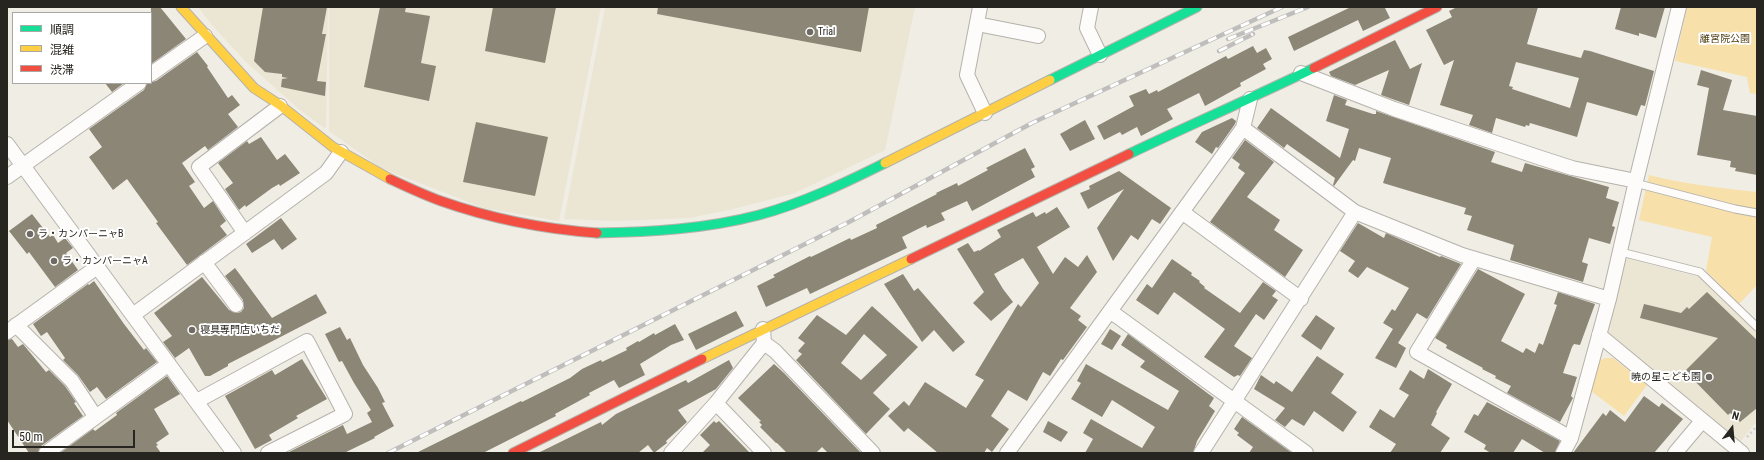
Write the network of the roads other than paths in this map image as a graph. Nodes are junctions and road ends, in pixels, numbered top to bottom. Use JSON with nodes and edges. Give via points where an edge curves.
{"nodes":[{"id":1,"x":181,"y":7,"type":"edge"},
{"id":2,"x":980,"y":7,"type":"edge"},
{"id":3,"x":1091,"y":7,"type":"edge"},
{"id":4,"x":1197,"y":7,"type":"edge"},
{"id":5,"x":1438,"y":7,"type":"edge"},
{"id":6,"x":1680,"y":7,"type":"edge"},
{"id":7,"x":977,"y":24,"type":"junction"},
{"id":8,"x":205,"y":36,"type":"junction"},
{"id":9,"x":1038,"y":36,"type":"dead end"},
{"id":10,"x":1100,"y":55,"type":"junction"},
{"id":11,"x":152,"y":73,"type":"edge"},
{"id":12,"x":1301,"y":73,"type":"junction"},
{"id":13,"x":138,"y":84,"type":"edge"},
{"id":14,"x":1250,"y":99,"type":"junction"},
{"id":15,"x":280,"y":106,"type":"junction"},
{"id":16,"x":985,"y":112,"type":"junction"},
{"id":17,"x":1243,"y":128,"type":"junction"},
{"id":18,"x":7,"y":144,"type":"edge"},
{"id":19,"x":341,"y":152,"type":"junction"},
{"id":20,"x":23,"y":165,"type":"junction"},
{"id":21,"x":7,"y":177,"type":"edge"},
{"id":22,"x":1635,"y":182,"type":"junction"},
{"id":23,"x":1182,"y":212,"type":"junction"},
{"id":24,"x":1355,"y":212,"type":"junction"},
{"id":25,"x":1757,"y":213,"type":"edge"},
{"id":26,"x":245,"y":232,"type":"junction"},
{"id":27,"x":1620,"y":252,"type":"junction"},
{"id":28,"x":1474,"y":259,"type":"junction"},
{"id":29,"x":204,"y":262,"type":"junction"},
{"id":30,"x":97,"y":267,"type":"junction"},
{"id":31,"x":1301,"y":299,"type":"junction"},
{"id":32,"x":1609,"y":299,"type":"junction"},
{"id":33,"x":236,"y":305,"type":"dead end"},
{"id":34,"x":1110,"y":311,"type":"junction"},
{"id":35,"x":133,"y":315,"type":"junction"},
{"id":36,"x":1757,"y":327,"type":"edge"},
{"id":37,"x":11,"y":329,"type":"edge"},
{"id":38,"x":1599,"y":335,"type":"junction"},
{"id":39,"x":764,"y":336,"type":"junction"},
{"id":40,"x":170,"y":364,"type":"junction"},
{"id":41,"x":197,"y":401,"type":"junction"},
{"id":42,"x":1235,"y":401,"type":"junction"},
{"id":43,"x":716,"y":403,"type":"junction"},
{"id":44,"x":95,"y":416,"type":"junction"},
{"id":45,"x":1702,"y":421,"type":"junction"},
{"id":46,"x":1571,"y":438,"type":"junction"},
{"id":47,"x":674,"y":452,"type":"edge"},
{"id":48,"x":1741,"y":452,"type":"edge"},
{"id":49,"x":46,"y":453,"type":"edge"},
{"id":50,"x":234,"y":453,"type":"edge"},
{"id":51,"x":268,"y":453,"type":"edge"},
{"id":52,"x":512,"y":453,"type":"edge"},
{"id":53,"x":764,"y":453,"type":"edge"},
{"id":54,"x":873,"y":453,"type":"edge"},
{"id":55,"x":1007,"y":453,"type":"edge"},
{"id":56,"x":1201,"y":453,"type":"edge"},
{"id":57,"x":1306,"y":453,"type":"edge"},
{"id":58,"x":1562,"y":453,"type":"edge"},
{"id":59,"x":1675,"y":453,"type":"edge"}],
"edges":[{"from":1,"to":8,"type":"street"},
{"from":2,"to":7,"type":"street"},
{"from":3,"to":10,"type":"street","via":[[1087,28]]},
{"from":4,"to":10,"type":"street"},
{"from":5,"to":12,"type":"street"},
{"from":6,"to":22,"type":"street"},
{"from":7,"to":9,"type":"street"},
{"from":7,"to":16,"type":"street","via":[[967,75]]},
{"from":8,"to":11,"type":"street"},
{"from":8,"to":15,"type":"street","via":[[251,85]]},
{"from":10,"to":16,"type":"street"},
{"from":12,"to":14,"type":"street"},
{"from":12,"to":22,"type":"street","via":[[1394,109],[1559,164]]},
{"from":13,"to":20,"type":"street"},
{"from":14,"to":17,"type":"street"},
{"from":14,"to":39,"type":"street","via":[[1219,111]]},
{"from":15,"to":19,"type":"street"},
{"from":15,"to":26,"type":"street","via":[[199,167]]},
{"from":16,"to":19,"type":"street","via":[[817,195],[758,215],[707,226],[645,233],[575,232],[486,216],[402,186]]},
{"from":17,"to":23,"type":"street"},
{"from":17,"to":24,"type":"street"},
{"from":18,"to":20,"type":"street"},
{"from":19,"to":26,"type":"street","via":[[326,173]]},
{"from":20,"to":21,"type":"street"},
{"from":20,"to":30,"type":"street"},
{"from":22,"to":25,"type":"lane"},
{"from":22,"to":27,"type":"street"},
{"from":23,"to":31,"type":"street"},
{"from":23,"to":34,"type":"street"},
{"from":24,"to":28,"type":"street"},
{"from":24,"to":31,"type":"street"},
{"from":26,"to":29,"type":"street"},
{"from":27,"to":32,"type":"street"},
{"from":27,"to":36,"type":"lane","via":[[1700,272]]},
{"from":28,"to":32,"type":"street"},
{"from":28,"to":46,"type":"street","via":[[1417,352]]},
{"from":29,"to":33,"type":"street"},
{"from":29,"to":35,"type":"street"},
{"from":30,"to":35,"type":"street"},
{"from":30,"to":37,"type":"street"},
{"from":31,"to":42,"type":"street"},
{"from":32,"to":38,"type":"street"},
{"from":34,"to":42,"type":"street"},
{"from":34,"to":55,"type":"street"},
{"from":35,"to":40,"type":"street"},
{"from":37,"to":44,"type":"street","via":[[72,381]]},
{"from":38,"to":45,"type":"street"},
{"from":38,"to":46,"type":"street"},
{"from":39,"to":43,"type":"street"},
{"from":39,"to":52,"type":"street"},
{"from":39,"to":54,"type":"street","via":[[775,351]]},
{"from":40,"to":41,"type":"street"},
{"from":40,"to":44,"type":"street"},
{"from":41,"to":50,"type":"street"},
{"from":41,"to":51,"type":"street","via":[[308,341],[346,414]]},
{"from":42,"to":56,"type":"street"},
{"from":42,"to":57,"type":"street"},
{"from":43,"to":47,"type":"street"},
{"from":43,"to":53,"type":"street"},
{"from":44,"to":49,"type":"street"},
{"from":45,"to":48,"type":"street"},
{"from":45,"to":59,"type":"street"},
{"from":46,"to":58,"type":"street"}]}
